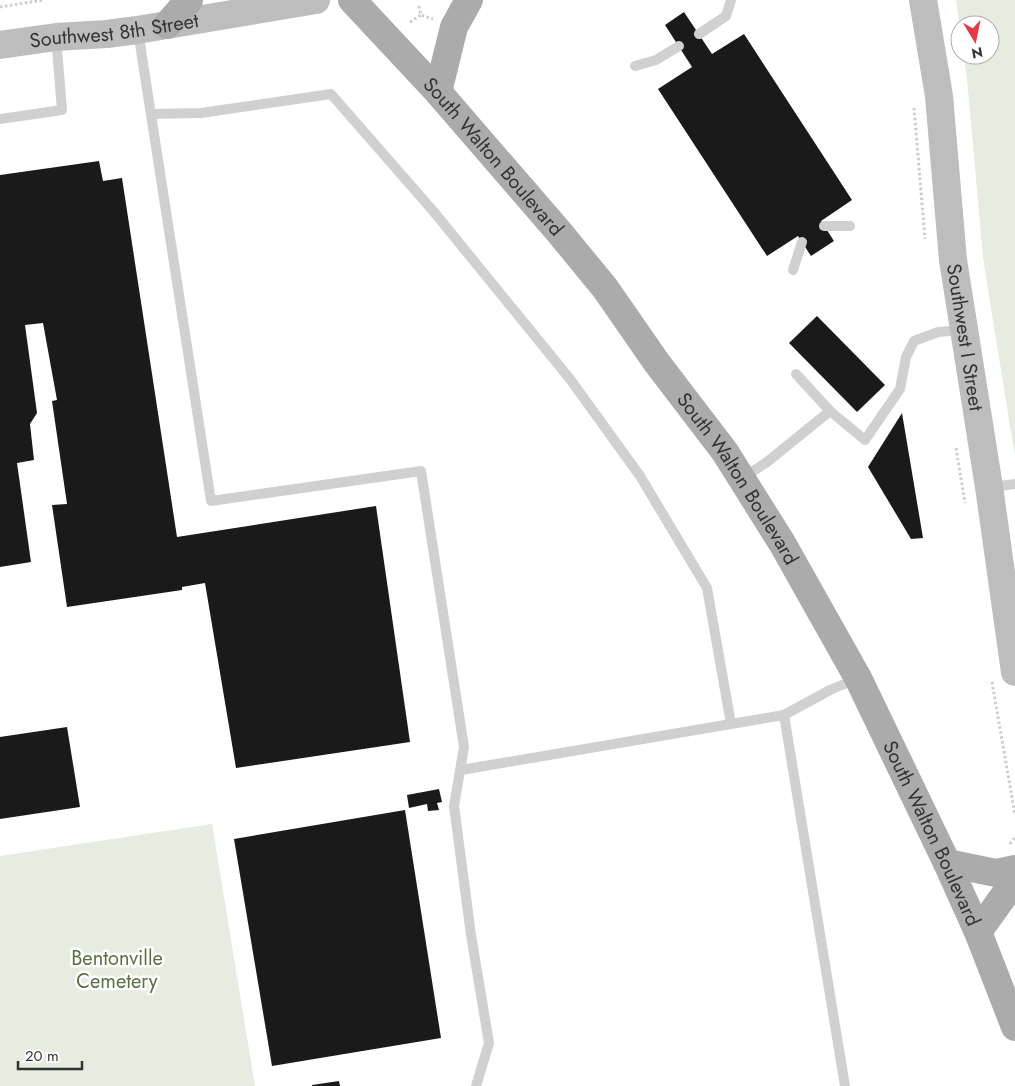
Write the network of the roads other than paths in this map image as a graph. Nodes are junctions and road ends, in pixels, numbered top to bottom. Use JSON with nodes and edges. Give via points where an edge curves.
{"nodes":[{"id":1,"x":189,"y":0,"type":"edge"},
{"id":2,"x":316,"y":0,"type":"edge"},
{"id":3,"x":352,"y":0,"type":"edge"},
{"id":4,"x":469,"y":0,"type":"edge"},
{"id":5,"x":731,"y":0,"type":"edge"},
{"id":6,"x":923,"y":0,"type":"edge"},
{"id":7,"x":167,"y":25,"type":"junction"},
{"id":8,"x":137,"y":30,"type":"junction"},
{"id":9,"x":699,"y":34,"type":"dead end"},
{"id":10,"x":56,"y":37,"type":"junction"},
{"id":11,"x":0,"y":45,"type":"edge"},
{"id":12,"x":678,"y":46,"type":"dead end"},
{"id":13,"x":635,"y":66,"type":"dead end"},
{"id":14,"x":438,"y":92,"type":"junction"},
{"id":15,"x":151,"y":114,"type":"junction"},
{"id":16,"x":0,"y":119,"type":"edge"},
{"id":17,"x":824,"y":226,"type":"dead end"},
{"id":18,"x":850,"y":226,"type":"dead end"},
{"id":19,"x":802,"y":242,"type":"dead end"},
{"id":20,"x":793,"y":270,"type":"dead end"},
{"id":21,"x":964,"y":330,"type":"junction"},
{"id":22,"x":796,"y":374,"type":"dead end"},
{"id":23,"x":830,"y":410,"type":"junction"},
{"id":24,"x":742,"y":479,"type":"junction"},
{"id":25,"x":1002,"y":486,"type":"edge"},
{"id":26,"x":1015,"y":672,"type":"edge"},
{"id":27,"x":858,"y":678,"type":"junction"},
{"id":28,"x":784,"y":714,"type":"junction"},
{"id":29,"x":731,"y":724,"type":"junction"},
{"id":30,"x":461,"y":770,"type":"junction"},
{"id":31,"x":947,"y":863,"type":"junction"},
{"id":32,"x":1015,"y":868,"type":"edge"},
{"id":33,"x":1015,"y":880,"type":"edge"},
{"id":34,"x":978,"y":932,"type":"junction"},
{"id":35,"x":1015,"y":1027,"type":"edge"},
{"id":36,"x":476,"y":1086,"type":"edge"},
{"id":37,"x":845,"y":1086,"type":"edge"}],
"edges":[{"from":1,"to":7,"type":"main road"},
{"from":2,"to":7,"type":"main road","name":"Southwest 8th Street"},
{"from":3,"to":14,"type":"main road","name":"South Walton Boulevard"},
{"from":4,"to":14,"type":"main road","via":[[454,26]]},
{"from":5,"to":9,"type":"lane","via":[[726,16]]},
{"from":6,"to":21,"type":"main road","name":"Southwest I Street","via":[[939,96],[953,260]]},
{"from":7,"to":8,"type":"main road","name":"Southwest 8th Street"},
{"from":8,"to":10,"type":"main road","name":"Southwest 8th Street"},
{"from":8,"to":15,"type":"lane"},
{"from":10,"to":11,"type":"main road","name":"Southwest 8th Street"},
{"from":10,"to":16,"type":"lane","via":[[62,110]]},
{"from":12,"to":13,"type":"lane","via":[[656,60]]},
{"from":14,"to":24,"type":"main road","name":"South Walton Boulevard","via":[[605,288]]},
{"from":15,"to":29,"type":"lane","via":[[201,113],[331,94],[428,205],[570,379],[640,476],[707,588]]},
{"from":15,"to":30,"type":"lane","via":[[211,501],[421,470],[464,747]]},
{"from":17,"to":18,"type":"lane"},
{"from":19,"to":20,"type":"lane"},
{"from":21,"to":23,"type":"lane","via":[[938,332],[914,342],[906,357],[900,389],[865,440]]},
{"from":21,"to":25,"type":"main road","name":"Southwest I Street"},
{"from":22,"to":23,"type":"lane"},
{"from":23,"to":24,"type":"lane"},
{"from":24,"to":27,"type":"main road","name":"South Walton Boulevard"},
{"from":25,"to":26,"type":"main road","name":"Southwest I Street"},
{"from":27,"to":28,"type":"lane"},
{"from":27,"to":31,"type":"main road","name":"South Walton Boulevard"},
{"from":28,"to":29,"type":"lane"},
{"from":28,"to":37,"type":"lane"},
{"from":29,"to":30,"type":"lane"},
{"from":30,"to":36,"type":"lane","via":[[454,806],[489,1043]]},
{"from":31,"to":32,"type":"main road","via":[[996,873]]},
{"from":31,"to":34,"type":"main road","name":"South Walton Boulevard"},
{"from":33,"to":34,"type":"main road"},
{"from":34,"to":35,"type":"main road","name":"South Walton Boulevard"}]}
